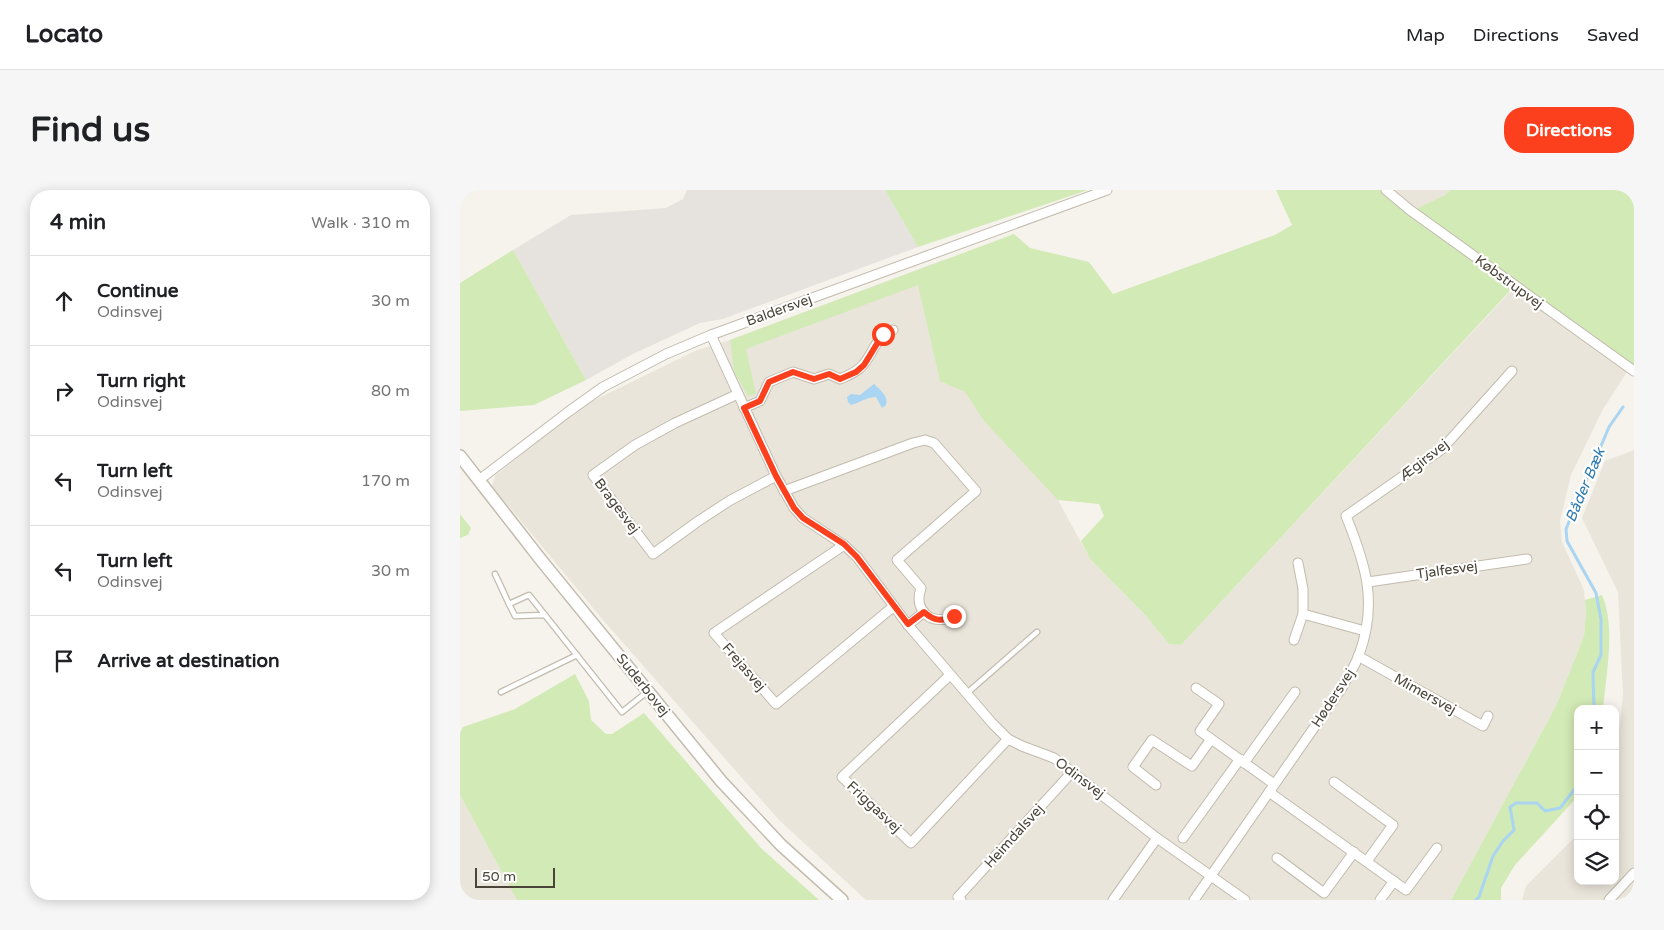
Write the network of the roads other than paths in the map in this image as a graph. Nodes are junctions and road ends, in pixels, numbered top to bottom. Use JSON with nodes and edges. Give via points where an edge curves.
{"nodes":[{"id":1,"x":1106,"y":190,"type":"edge"},
{"id":2,"x":1386,"y":190,"type":"edge"},
{"id":3,"x":893,"y":330,"type":"dead end"},
{"id":4,"x":711,"y":335,"type":"junction"},
{"id":5,"x":1512,"y":371,"type":"dead end"},
{"id":6,"x":1634,"y":371,"type":"edge"},
{"id":7,"x":738,"y":394,"type":"junction"},
{"id":8,"x":744,"y":408,"type":"junction"},
{"id":9,"x":460,"y":456,"type":"edge"},
{"id":10,"x":776,"y":476,"type":"junction"},
{"id":11,"x":479,"y":480,"type":"junction"},
{"id":12,"x":784,"y":491,"type":"junction"},
{"id":13,"x":1346,"y":516,"type":"joint"},
{"id":14,"x":844,"y":544,"type":"junction"},
{"id":15,"x":1527,"y":559,"type":"dead end"},
{"id":16,"x":1298,"y":563,"type":"dead end"},
{"id":17,"x":494,"y":574,"type":"dead end"},
{"id":18,"x":1368,"y":582,"type":"junction"},
{"id":19,"x":509,"y":604,"type":"junction"},
{"id":20,"x":894,"y":606,"type":"junction"},
{"id":21,"x":924,"y":612,"type":"junction"},
{"id":22,"x":1303,"y":614,"type":"junction"},
{"id":23,"x":544,"y":615,"type":"junction"},
{"id":24,"x":954,"y":616,"type":"dead end"},
{"id":25,"x":908,"y":624,"type":"junction"},
{"id":26,"x":1365,"y":631,"type":"junction"},
{"id":27,"x":1037,"y":632,"type":"dead end"},
{"id":28,"x":1294,"y":640,"type":"dead end"},
{"id":29,"x":577,"y":656,"type":"junction"},
{"id":30,"x":1358,"y":656,"type":"junction"},
{"id":31,"x":950,"y":676,"type":"junction"},
{"id":32,"x":1196,"y":688,"type":"dead end"},
{"id":33,"x":648,"y":691,"type":"junction"},
{"id":34,"x":501,"y":692,"type":"dead end"},
{"id":35,"x":1295,"y":692,"type":"dead end"},
{"id":36,"x":966,"y":694,"type":"junction"},
{"id":37,"x":1488,"y":716,"type":"dead end"},
{"id":38,"x":1008,"y":738,"type":"junction"},
{"id":39,"x":1211,"y":739,"type":"junction"},
{"id":40,"x":1242,"y":761,"type":"junction"},
{"id":41,"x":1073,"y":771,"type":"junction"},
{"id":42,"x":1334,"y":782,"type":"dead end"},
{"id":43,"x":1156,"y":785,"type":"dead end"},
{"id":44,"x":1272,"y":788,"type":"junction"},
{"id":45,"x":1157,"y":838,"type":"junction"},
{"id":46,"x":1183,"y":838,"type":"dead end"},
{"id":47,"x":1436,"y":848,"type":"dead end"},
{"id":48,"x":1354,"y":852,"type":"junction"},
{"id":49,"x":1277,"y":858,"type":"dead end"},
{"id":50,"x":1367,"y":861,"type":"junction"},
{"id":51,"x":1634,"y":874,"type":"edge"},
{"id":52,"x":1210,"y":876,"type":"junction"},
{"id":53,"x":1394,"y":881,"type":"junction"},
{"id":54,"x":842,"y":900,"type":"edge"},
{"id":55,"x":961,"y":900,"type":"edge"},
{"id":56,"x":1113,"y":900,"type":"edge"},
{"id":57,"x":1194,"y":900,"type":"edge"},
{"id":58,"x":1244,"y":900,"type":"edge"},
{"id":59,"x":1380,"y":900,"type":"edge"},
{"id":60,"x":1609,"y":900,"type":"edge"}],
"edges":[{"from":1,"to":4,"type":"street","name":"Baldersvej"},
{"from":2,"to":6,"type":"street","name":"Købstrupvej"},
{"from":3,"to":8,"type":"street","via":[[883,334],[856,372],[840,379],[829,374],[814,379],[793,372],[769,382],[760,401]]},
{"from":4,"to":7,"type":"street","name":"Odinsvej"},
{"from":4,"to":11,"type":"street","name":"Baldersvej","via":[[603,387]]},
{"from":5,"to":13,"type":"street","name":"Ægirsvej","via":[[1442,449]]},
{"from":7,"to":8,"type":"street","name":"Odinsvej"},
{"from":7,"to":10,"type":"street","name":"Bragesvej","via":[[635,445],[593,475],[653,554],[713,512]]},
{"from":8,"to":10,"type":"street","name":"Odinsvej"},
{"from":9,"to":11,"type":"street","name":"Suderbovej"},
{"from":10,"to":12,"type":"street","name":"Odinsvej"},
{"from":11,"to":33,"type":"street","name":"Suderbovej"},
{"from":12,"to":14,"type":"street","name":"Odinsvej","via":[[803,518]]},
{"from":12,"to":21,"type":"street","via":[[913,443],[925,440],[934,443],[976,492],[897,560],[922,588],[918,597]]},
{"from":13,"to":18,"type":"street","name":"Hødersvej","via":[[1359,547]]},
{"from":14,"to":20,"type":"street","name":"Odinsvej"},
{"from":14,"to":20,"type":"street","name":"Frejasvej","via":[[714,633],[776,704]]},
{"from":15,"to":18,"type":"street","name":"Tjalfesvej"},
{"from":16,"to":22,"type":"street"},
{"from":17,"to":19,"type":"lane"},
{"from":18,"to":26,"type":"street","name":"Hødersvej","via":[[1369,610]]},
{"from":19,"to":23,"type":"lane","via":[[515,616]]},
{"from":19,"to":23,"type":"lane","via":[[529,595]]},
{"from":20,"to":25,"type":"street","name":"Odinsvej"},
{"from":21,"to":24,"type":"street","via":[[938,621]]},
{"from":21,"to":25,"type":"street"},
{"from":22,"to":26,"type":"street"},
{"from":22,"to":28,"type":"street"},
{"from":23,"to":29,"type":"lane"},
{"from":25,"to":31,"type":"street","name":"Odinsvej"},
{"from":26,"to":30,"type":"street","name":"Hødersvej"},
{"from":27,"to":36,"type":"lane"},
{"from":29,"to":33,"type":"lane","via":[[622,712]]},
{"from":29,"to":34,"type":"lane"},
{"from":30,"to":37,"type":"street","name":"Mimersvej","via":[[1483,726]]},
{"from":30,"to":44,"type":"street","name":"Hødersvej","via":[[1343,686]]},
{"from":31,"to":36,"type":"street","name":"Odinsvej"},
{"from":31,"to":38,"type":"street","name":"Friggasvej","via":[[842,777],[912,843]]},
{"from":32,"to":39,"type":"street","via":[[1218,704],[1200,731]]},
{"from":33,"to":54,"type":"street","name":"Suderbovej","via":[[721,781],[781,844]]},
{"from":35,"to":40,"type":"street"},
{"from":36,"to":38,"type":"street","name":"Odinsvej"},
{"from":38,"to":41,"type":"street","name":"Odinsvej","via":[[1054,758]]},
{"from":39,"to":40,"type":"street"},
{"from":39,"to":43,"type":"street","via":[[1192,766],[1152,740],[1133,767]]},
{"from":40,"to":44,"type":"street"},
{"from":40,"to":46,"type":"street"},
{"from":41,"to":45,"type":"street","name":"Odinsvej"},
{"from":41,"to":55,"type":"street","name":"Heimdalsvej","via":[[958,897]]},
{"from":42,"to":50,"type":"street","via":[[1393,825]]},
{"from":44,"to":48,"type":"street"},
{"from":44,"to":52,"type":"street","name":"Hødersvej"},
{"from":45,"to":52,"type":"street","name":"Odinsvej"},
{"from":45,"to":56,"type":"street"},
{"from":47,"to":53,"type":"street","via":[[1406,890]]},
{"from":48,"to":49,"type":"street","via":[[1324,893]]},
{"from":48,"to":50,"type":"street"},
{"from":50,"to":53,"type":"street"},
{"from":51,"to":60,"type":"street"},
{"from":52,"to":57,"type":"street","name":"Hødersvej"},
{"from":52,"to":58,"type":"street","name":"Odinsvej"},
{"from":53,"to":59,"type":"street"}]}
